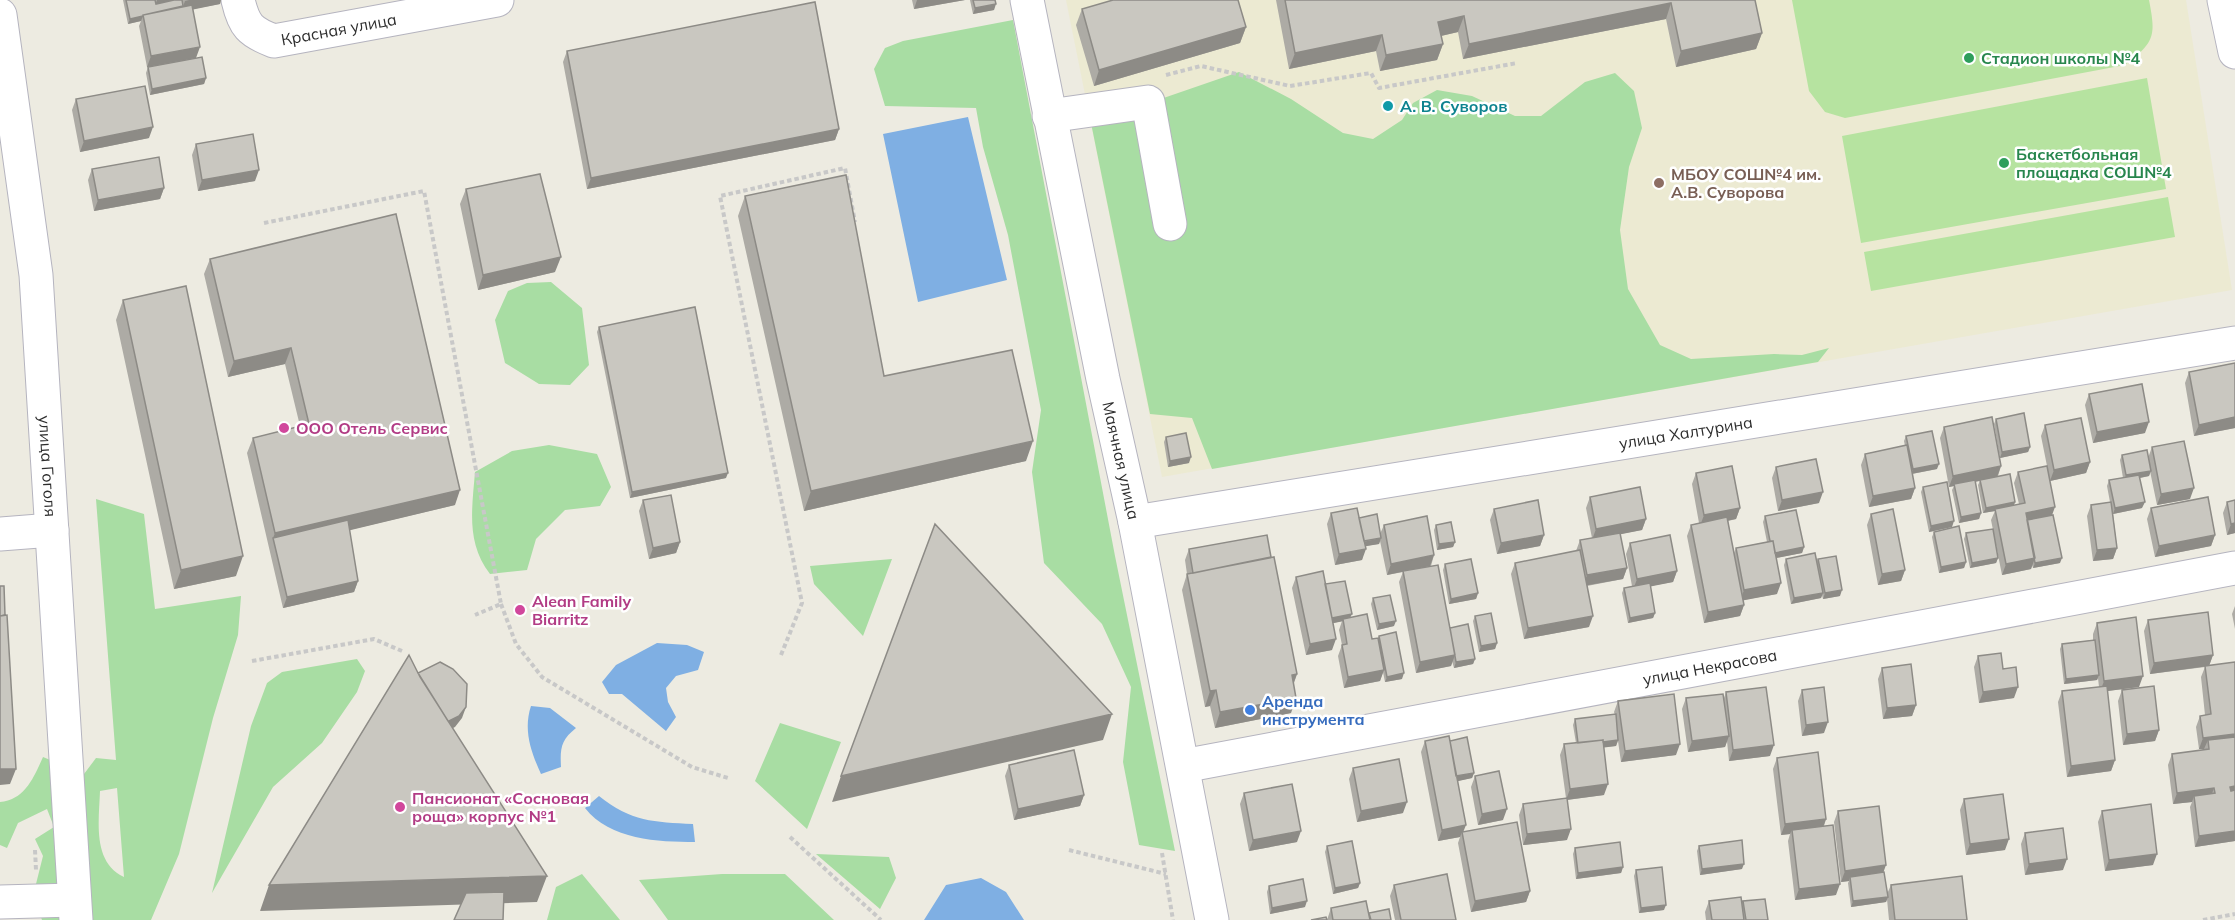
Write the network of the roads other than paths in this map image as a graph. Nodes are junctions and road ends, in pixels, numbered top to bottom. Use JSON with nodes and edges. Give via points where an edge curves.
{"nodes":[{"id":1,"x":238,"y":0,"type":"edge"},
{"id":2,"x":497,"y":0,"type":"edge"},
{"id":3,"x":1027,"y":0,"type":"edge"},
{"id":4,"x":2224,"y":0,"type":"edge"},
{"id":5,"x":1,"y":32,"type":"edge"},
{"id":6,"x":2235,"y":52,"type":"edge"},
{"id":7,"x":1049,"y":116,"type":"junction"},
{"id":8,"x":1170,"y":224,"type":"dead end"},
{"id":9,"x":2235,"y":343,"type":"edge"},
{"id":10,"x":1135,"y":522,"type":"junction"},
{"id":11,"x":52,"y":530,"type":"junction"},
{"id":12,"x":0,"y":534,"type":"edge"},
{"id":13,"x":2235,"y":568,"type":"edge"},
{"id":14,"x":1183,"y":766,"type":"junction"},
{"id":15,"x":0,"y":902,"type":"edge"},
{"id":16,"x":75,"y":910,"type":"edge"},
{"id":17,"x":1212,"y":920,"type":"edge"}],
"edges":[{"from":1,"to":2,"type":"street","name":"Красная улица","via":[[242,18],[254,34],[274,41]]},
{"from":3,"to":7,"type":"street","name":"Маячная улица"},
{"from":4,"to":6,"type":"street"},
{"from":5,"to":11,"type":"street","name":"улица Гоголя","via":[[36,275]]},
{"from":7,"to":8,"type":"street","via":[[1148,102]]},
{"from":7,"to":10,"type":"street","name":"Маячная улица"},
{"from":9,"to":10,"type":"street","name":"улица Халтурина"},
{"from":10,"to":14,"type":"street","name":"Маячная улица"},
{"from":11,"to":12,"type":"street"},
{"from":11,"to":16,"type":"street","name":"улица Гоголя"},
{"from":13,"to":14,"type":"street","name":"улица Некрасова"},
{"from":14,"to":17,"type":"street","name":"Маячная улица"},
{"from":15,"to":16,"type":"street"}]}
